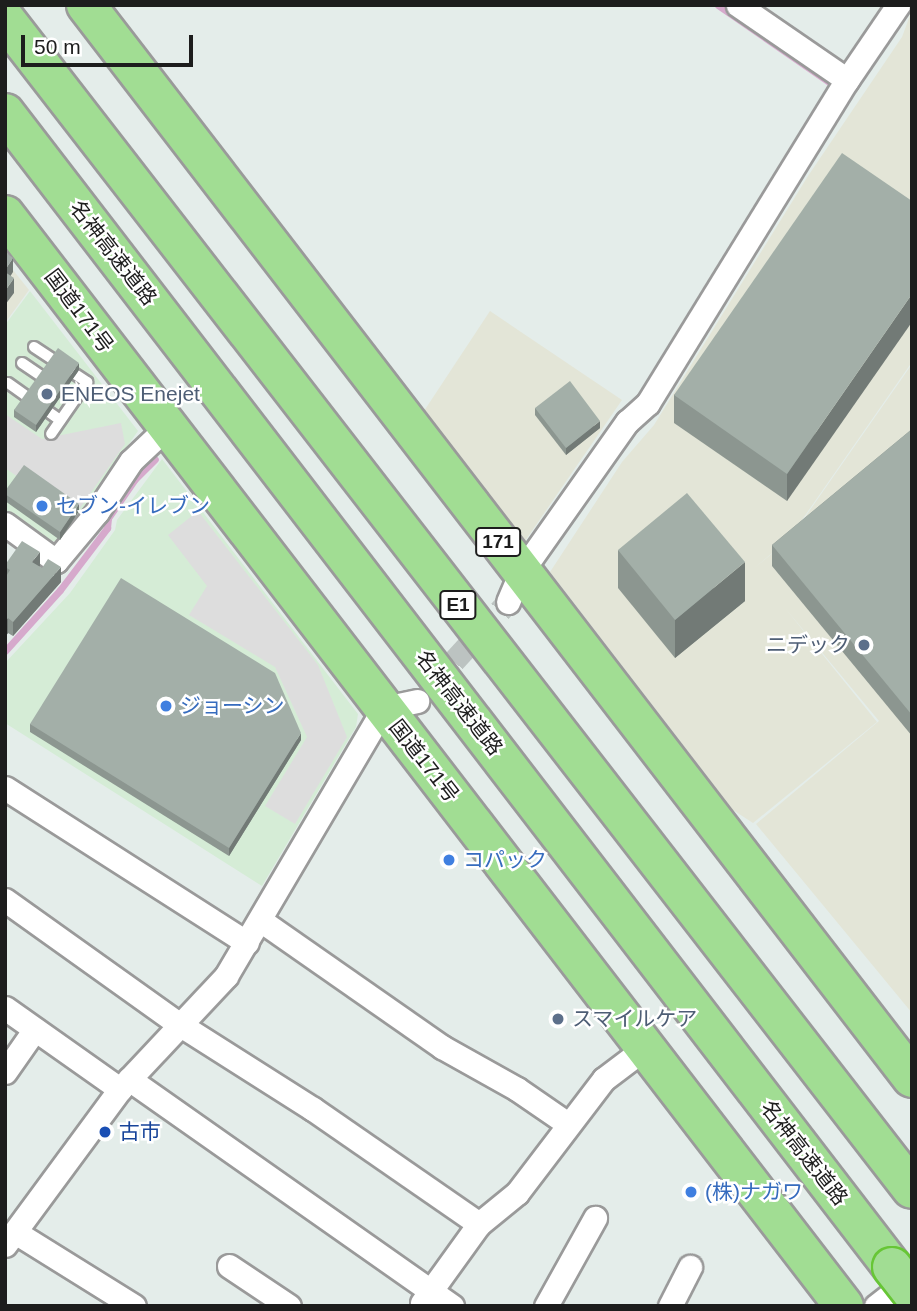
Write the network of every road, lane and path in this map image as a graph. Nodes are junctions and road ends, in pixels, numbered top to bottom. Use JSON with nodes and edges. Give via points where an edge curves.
{"nodes":[{"id":1,"x":86,"y":5,"type":"edge"},
{"id":2,"x":738,"y":5,"type":"edge"},
{"id":3,"x":898,"y":5,"type":"edge"},
{"id":4,"x":5,"y":19,"type":"edge"},
{"id":5,"x":847,"y":80,"type":"junction"},
{"id":6,"x":5,"y":113,"type":"edge"},
{"id":7,"x":5,"y":215,"type":"edge"},
{"id":8,"x":34,"y":346,"type":"dead end"},
{"id":9,"x":22,"y":363,"type":"dead end"},
{"id":10,"x":8,"y":383,"type":"dead end"},
{"id":11,"x":75,"y":399,"type":"junction"},
{"id":12,"x":61,"y":420,"type":"junction"},
{"id":13,"x":167,"y":427,"type":"junction"},
{"id":14,"x":51,"y":434,"type":"dead end"},
{"id":15,"x":9,"y":535,"type":"edge"},
{"id":16,"x":514,"y":587,"type":"junction"},
{"id":17,"x":400,"y":705,"type":"junction"},
{"id":18,"x":5,"y":788,"type":"edge"},
{"id":19,"x":5,"y":900,"type":"edge"},
{"id":20,"x":260,"y":920,"type":"junction"},
{"id":21,"x":247,"y":943,"type":"junction"},
{"id":22,"x":5,"y":1008,"type":"edge"},
{"id":23,"x":179,"y":1024,"type":"junction"},
{"id":24,"x":35,"y":1029,"type":"junction"},
{"id":25,"x":645,"y":1048,"type":"junction"},
{"id":26,"x":5,"y":1072,"type":"edge"},
{"id":27,"x":912,"y":1078,"type":"edge"},
{"id":28,"x":125,"y":1084,"type":"junction"},
{"id":29,"x":568,"y":1124,"type":"junction"},
{"id":30,"x":912,"y":1189,"type":"edge"},
{"id":31,"x":595,"y":1218,"type":"dead end"},
{"id":32,"x":479,"y":1224,"type":"junction"},
{"id":33,"x":10,"y":1238,"type":"edge"},
{"id":34,"x":229,"y":1265,"type":"dead end"},
{"id":35,"x":690,"y":1267,"type":"dead end"},
{"id":36,"x":905,"y":1279,"type":"edge"},
{"id":37,"x":425,"y":1299,"type":"edge"},
{"id":38,"x":134,"y":1306,"type":"edge"},
{"id":39,"x":289,"y":1306,"type":"edge"},
{"id":40,"x":452,"y":1306,"type":"edge"},
{"id":41,"x":546,"y":1306,"type":"edge"},
{"id":42,"x":670,"y":1306,"type":"edge"},
{"id":43,"x":844,"y":1306,"type":"edge"},
{"id":44,"x":876,"y":1306,"type":"edge"}],
"edges":[{"from":1,"to":16,"type":"highway","number":"171"},
{"from":2,"to":5,"type":"street"},
{"from":3,"to":5,"type":"street"},
{"from":4,"to":30,"type":"highway","number":"E1"},
{"from":5,"to":16,"type":"street","via":[[648,403],[627,422]]},
{"from":6,"to":36,"type":"highway","name":"名神高速道路"},
{"from":7,"to":13,"type":"highway","name":"国道171号"},
{"from":8,"to":11,"type":"lane","via":[[86,382]]},
{"from":9,"to":11,"type":"lane"},
{"from":10,"to":12,"type":"lane"},
{"from":11,"to":12,"type":"lane"},
{"from":12,"to":14,"type":"lane"},
{"from":13,"to":15,"type":"street","via":[[131,461],[97,512],[55,561]]},
{"from":13,"to":17,"type":"highway","name":"国道171号"},
{"from":16,"to":27,"type":"highway","number":"171"},
{"from":17,"to":20,"type":"street"},
{"from":17,"to":25,"type":"highway","name":"国道171号"},
{"from":18,"to":21,"type":"street"},
{"from":19,"to":23,"type":"street"},
{"from":20,"to":21,"type":"street"},
{"from":20,"to":29,"type":"street","via":[[442,1047]]},
{"from":21,"to":23,"type":"street","via":[[226,976]]},
{"from":22,"to":24,"type":"street"},
{"from":23,"to":28,"type":"street"},
{"from":23,"to":32,"type":"street","via":[[313,1109]]},
{"from":24,"to":26,"type":"street"},
{"from":24,"to":28,"type":"street"},
{"from":25,"to":29,"type":"street","via":[[604,1079]]},
{"from":25,"to":43,"type":"highway","name":"国道171号"},
{"from":28,"to":33,"type":"street"},
{"from":28,"to":37,"type":"street"},
{"from":29,"to":32,"type":"street","via":[[517,1193]]},
{"from":31,"to":41,"type":"street"},
{"from":32,"to":37,"type":"street"},
{"from":33,"to":38,"type":"street"},
{"from":34,"to":39,"type":"street"},
{"from":35,"to":42,"type":"street"},
{"from":36,"to":44,"type":"street"},
{"from":37,"to":40,"type":"street"}]}
